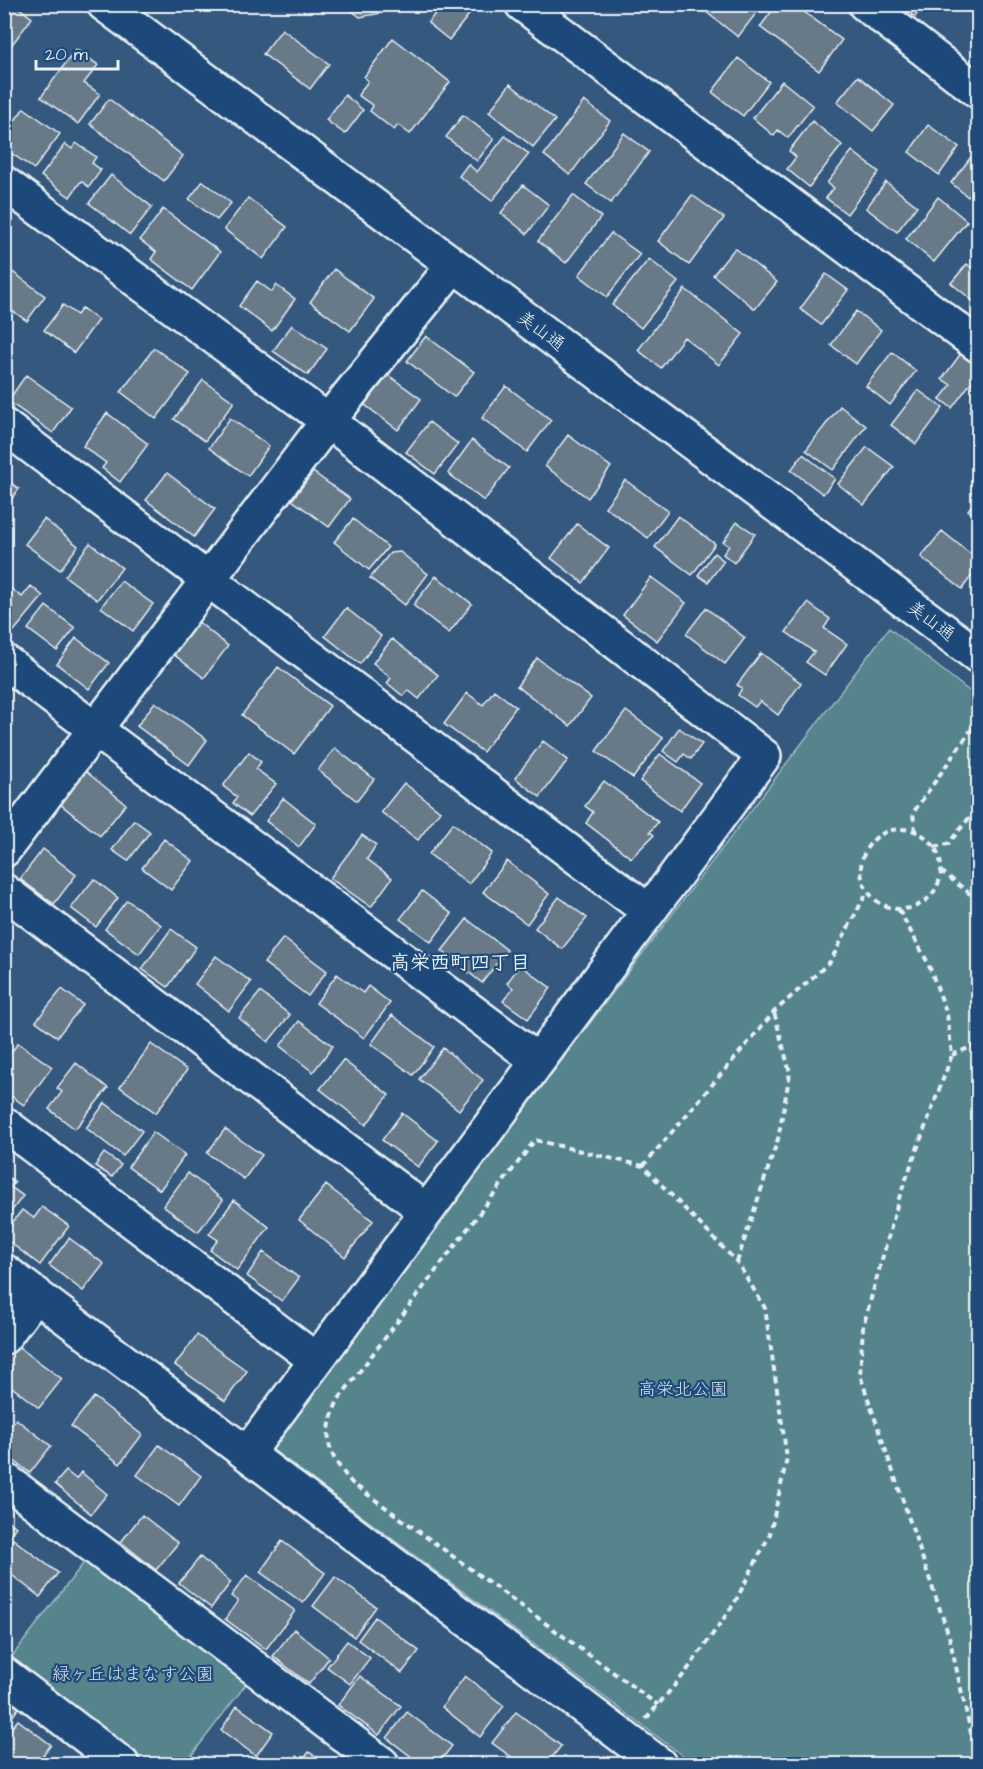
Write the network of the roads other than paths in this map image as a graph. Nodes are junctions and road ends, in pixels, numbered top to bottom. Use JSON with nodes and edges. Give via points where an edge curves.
{"nodes":[{"id":1,"x":104,"y":4,"type":"edge"},
{"id":2,"x":522,"y":4,"type":"edge"},
{"id":3,"x":865,"y":4,"type":"edge"},
{"id":4,"x":978,"y":91,"type":"edge"},
{"id":5,"x":4,"y":183,"type":"edge"},
{"id":6,"x":453,"y":266,"type":"junction"},
{"id":7,"x":978,"y":345,"type":"edge"},
{"id":8,"x":327,"y":421,"type":"junction"},
{"id":9,"x":4,"y":426,"type":"edge"},
{"id":10,"x":207,"y":578,"type":"junction"},
{"id":11,"x":978,"y":656,"type":"edge"},
{"id":12,"x":4,"y":661,"type":"edge"},
{"id":13,"x":95,"y":730,"type":"junction"},
{"id":14,"x":4,"y":850,"type":"edge"},
{"id":15,"x":4,"y":891,"type":"edge"},
{"id":16,"x":647,"y":910,"type":"junction"},
{"id":17,"x":537,"y":1060,"type":"junction"},
{"id":18,"x":4,"y":1124,"type":"edge"},
{"id":19,"x":425,"y":1210,"type":"junction"},
{"id":20,"x":4,"y":1271,"type":"edge"},
{"id":21,"x":36,"y":1294,"type":"junction"},
{"id":22,"x":4,"y":1337,"type":"edge"},
{"id":23,"x":316,"y":1360,"type":"junction"},
{"id":24,"x":247,"y":1454,"type":"junction"},
{"id":25,"x":4,"y":1479,"type":"edge"},
{"id":26,"x":4,"y":1674,"type":"edge"},
{"id":27,"x":638,"y":1755,"type":"edge"},
{"id":28,"x":122,"y":1764,"type":"edge"},
{"id":29,"x":382,"y":1764,"type":"edge"}],
"edges":[{"from":1,"to":6,"type":"street","name":"美山通"},
{"from":2,"to":7,"type":"street"},
{"from":3,"to":4,"type":"street"},
{"from":5,"to":8,"type":"street"},
{"from":6,"to":8,"type":"street"},
{"from":6,"to":11,"type":"street","name":"美山通"},
{"from":8,"to":10,"type":"street"},
{"from":8,"to":16,"type":"street","via":[[764,756]]},
{"from":9,"to":10,"type":"street"},
{"from":10,"to":13,"type":"street"},
{"from":10,"to":16,"type":"street"},
{"from":12,"to":13,"type":"street"},
{"from":13,"to":14,"type":"street"},
{"from":13,"to":17,"type":"street"},
{"from":15,"to":19,"type":"street"},
{"from":16,"to":17,"type":"street"},
{"from":17,"to":19,"type":"street"},
{"from":18,"to":23,"type":"street"},
{"from":19,"to":23,"type":"street"},
{"from":20,"to":21,"type":"street"},
{"from":21,"to":22,"type":"street"},
{"from":21,"to":24,"type":"street"},
{"from":23,"to":24,"type":"street"},
{"from":24,"to":27,"type":"street"},
{"from":25,"to":29,"type":"street"},
{"from":26,"to":28,"type":"street"}]}
